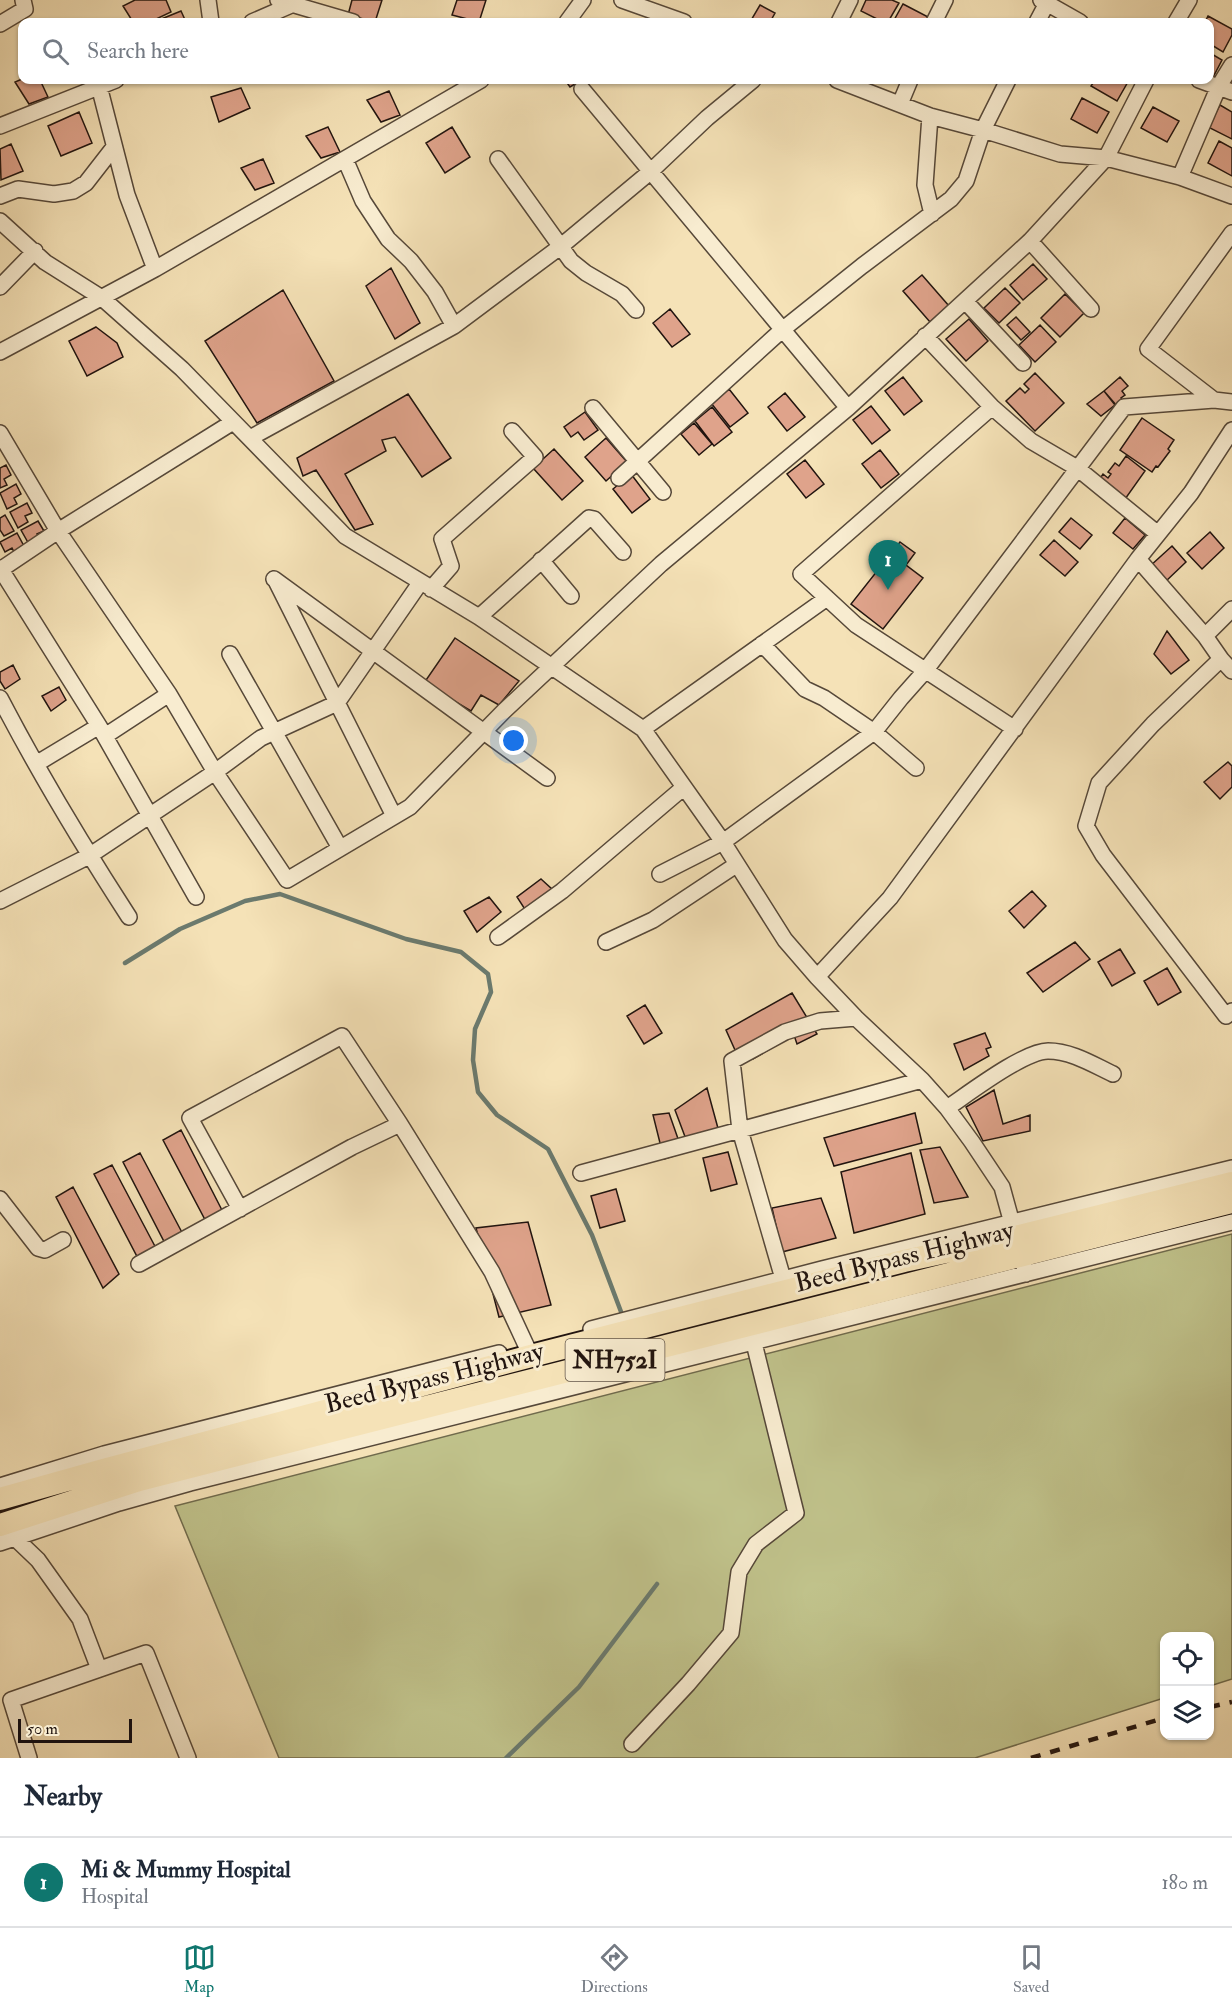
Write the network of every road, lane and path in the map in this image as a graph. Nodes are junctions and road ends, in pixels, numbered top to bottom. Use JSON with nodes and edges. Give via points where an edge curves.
{"nodes":[{"id":1,"x":23,"y":0,"type":"edge"},
{"id":2,"x":208,"y":0,"type":"edge"},
{"id":3,"x":583,"y":0,"type":"edge"},
{"id":4,"x":622,"y":0,"type":"edge"},
{"id":5,"x":850,"y":0,"type":"edge"},
{"id":6,"x":945,"y":0,"type":"edge"},
{"id":7,"x":1189,"y":0,"type":"edge"},
{"id":8,"x":284,"y":2,"type":"edge"},
{"id":9,"x":1044,"y":2,"type":"edge"},
{"id":10,"x":654,"y":3,"type":"edge"},
{"id":11,"x":210,"y":18,"type":"edge"},
{"id":12,"x":258,"y":18,"type":"edge"},
{"id":13,"x":339,"y":18,"type":"edge"},
{"id":14,"x":570,"y":18,"type":"edge"},
{"id":15,"x":678,"y":18,"type":"edge"},
{"id":16,"x":841,"y":18,"type":"edge"},
{"id":17,"x":936,"y":18,"type":"edge"},
{"id":18,"x":1038,"y":18,"type":"edge"},
{"id":19,"x":1073,"y":18,"type":"edge"},
{"id":20,"x":1178,"y":18,"type":"edge"},
{"id":21,"x":0,"y":24,"type":"edge"},
{"id":22,"x":1232,"y":65,"type":"edge"},
{"id":23,"x":105,"y":84,"type":"edge"},
{"id":24,"x":473,"y":84,"type":"edge"},
{"id":25,"x":748,"y":84,"type":"edge"},
{"id":26,"x":848,"y":84,"type":"edge"},
{"id":27,"x":908,"y":84,"type":"edge"},
{"id":28,"x":1006,"y":84,"type":"edge"},
{"id":29,"x":1144,"y":84,"type":"edge"},
{"id":30,"x":1211,"y":84,"type":"edge"},
{"id":31,"x":99,"y":86,"type":"junction"},
{"id":32,"x":582,"y":89,"type":"dead end"},
{"id":33,"x":1225,"y":89,"type":"edge"},
{"id":34,"x":900,"y":104,"type":"junction"},
{"id":35,"x":930,"y":116,"type":"junction"},
{"id":36,"x":0,"y":126,"type":"edge"},
{"id":37,"x":983,"y":130,"type":"junction"},
{"id":38,"x":114,"y":147,"type":"junction"},
{"id":39,"x":1106,"y":158,"type":"junction"},
{"id":40,"x":345,"y":159,"type":"junction"},
{"id":41,"x":498,"y":159,"type":"dead end"},
{"id":42,"x":650,"y":172,"type":"junction"},
{"id":43,"x":1180,"y":177,"type":"junction"},
{"id":44,"x":0,"y":196,"type":"edge"},
{"id":45,"x":1232,"y":196,"type":"edge"},
{"id":46,"x":932,"y":214,"type":"junction"},
{"id":47,"x":0,"y":221,"type":"edge"},
{"id":48,"x":1232,"y":234,"type":"edge"},
{"id":49,"x":1030,"y":241,"type":"junction"},
{"id":50,"x":560,"y":248,"type":"junction"},
{"id":51,"x":35,"y":251,"type":"junction"},
{"id":52,"x":155,"y":269,"type":"junction"},
{"id":53,"x":0,"y":287,"type":"edge"},
{"id":54,"x":102,"y":298,"type":"junction"},
{"id":55,"x":965,"y":301,"type":"junction"},
{"id":56,"x":636,"y":309,"type":"dead end"},
{"id":57,"x":1091,"y":309,"type":"dead end"},
{"id":58,"x":454,"y":326,"type":"junction"},
{"id":59,"x":782,"y":330,"type":"junction"},
{"id":60,"x":926,"y":336,"type":"junction"},
{"id":61,"x":2,"y":349,"type":"edge"},
{"id":62,"x":1023,"y":363,"type":"dead end"},
{"id":63,"x":1214,"y":400,"type":"junction"},
{"id":64,"x":1232,"y":402,"type":"edge"},
{"id":65,"x":992,"y":407,"type":"junction"},
{"id":66,"x":593,"y":408,"type":"dead end"},
{"id":67,"x":848,"y":408,"type":"junction"},
{"id":68,"x":233,"y":422,"type":"junction"},
{"id":69,"x":1232,"y":430,"type":"edge"},
{"id":70,"x":512,"y":432,"type":"dead end"},
{"id":71,"x":0,"y":433,"type":"edge"},
{"id":72,"x":250,"y":438,"type":"junction"},
{"id":73,"x":637,"y":462,"type":"junction"},
{"id":74,"x":1077,"y":468,"type":"junction"},
{"id":75,"x":619,"y":478,"type":"dead end"},
{"id":76,"x":663,"y":492,"type":"dead end"},
{"id":77,"x":58,"y":531,"type":"junction"},
{"id":78,"x":1158,"y":534,"type":"junction"},
{"id":79,"x":623,"y":552,"type":"dead end"},
{"id":80,"x":541,"y":560,"type":"junction"},
{"id":81,"x":1138,"y":560,"type":"junction"},
{"id":82,"x":0,"y":569,"type":"edge"},
{"id":83,"x":425,"y":586,"type":"junction"},
{"id":84,"x":571,"y":596,"type":"dead end"},
{"id":85,"x":827,"y":598,"type":"junction"},
{"id":86,"x":1232,"y":609,"type":"edge"},
{"id":87,"x":479,"y":617,"type":"junction"},
{"id":88,"x":1205,"y":636,"type":"junction"},
{"id":89,"x":762,"y":644,"type":"junction"},
{"id":90,"x":371,"y":651,"type":"junction"},
{"id":91,"x":230,"y":654,"type":"dead end"},
{"id":92,"x":1221,"y":659,"type":"junction"},
{"id":93,"x":551,"y":665,"type":"junction"},
{"id":94,"x":925,"y":671,"type":"junction"},
{"id":95,"x":1232,"y":671,"type":"edge"},
{"id":96,"x":169,"y":694,"type":"junction"},
{"id":97,"x":0,"y":698,"type":"edge"},
{"id":98,"x":337,"y":703,"type":"junction"},
{"id":99,"x":643,"y":729,"type":"junction"},
{"id":100,"x":1015,"y":729,"type":"junction"},
{"id":101,"x":102,"y":731,"type":"junction"},
{"id":102,"x":274,"y":732,"type":"junction"},
{"id":103,"x":484,"y":732,"type":"junction"},
{"id":104,"x":874,"y":732,"type":"junction"},
{"id":105,"x":36,"y":764,"type":"junction"},
{"id":106,"x":916,"y":768,"type":"dead end"},
{"id":107,"x":215,"y":772,"type":"junction"},
{"id":108,"x":547,"y":778,"type":"dead end"},
{"id":109,"x":683,"y":788,"type":"junction"},
{"id":110,"x":149,"y":816,"type":"junction"},
{"id":111,"x":393,"y":816,"type":"junction"},
{"id":112,"x":723,"y":842,"type":"junction"},
{"id":113,"x":340,"y":848,"type":"junction"},
{"id":114,"x":89,"y":856,"type":"junction"},
{"id":115,"x":736,"y":865,"type":"junction"},
{"id":116,"x":660,"y":874,"type":"dead end"},
{"id":117,"x":196,"y":897,"type":"dead end"},
{"id":118,"x":0,"y":902,"type":"edge"},
{"id":119,"x":129,"y":917,"type":"dead end"},
{"id":120,"x":498,"y":937,"type":"dead end"},
{"id":121,"x":606,"y":942,"type":"dead end"},
{"id":122,"x":817,"y":977,"type":"junction"},
{"id":123,"x":1232,"y":1011,"type":"edge"},
{"id":124,"x":856,"y":1018,"type":"junction"},
{"id":125,"x":1113,"y":1074,"type":"dead end"},
{"id":126,"x":922,"y":1080,"type":"junction"},
{"id":127,"x":947,"y":1108,"type":"junction"},
{"id":128,"x":400,"y":1124,"type":"junction"},
{"id":129,"x":740,"y":1130,"type":"junction"},
{"id":130,"x":1232,"y":1168,"type":"edge"},
{"id":131,"x":581,"y":1173,"type":"dead end"},
{"id":132,"x":1232,"y":1183,"type":"edge"},
{"id":133,"x":0,"y":1199,"type":"edge"},
{"id":134,"x":1232,"y":1202,"type":"edge"},
{"id":135,"x":240,"y":1209,"type":"junction"},
{"id":136,"x":1232,"y":1222,"type":"edge"},
{"id":137,"x":63,"y":1240,"type":"dead end"},
{"id":138,"x":1018,"y":1248,"type":"junction"},
{"id":139,"x":139,"y":1264,"type":"dead end"},
{"id":140,"x":785,"y":1285,"type":"junction"},
{"id":141,"x":752,"y":1333,"type":"junction"},
{"id":142,"x":528,"y":1351,"type":"junction"},
{"id":143,"x":357,"y":1396,"type":"junction"},
{"id":144,"x":0,"y":1486,"type":"edge"},
{"id":145,"x":0,"y":1499,"type":"edge"},
{"id":146,"x":8,"y":1531,"type":"edge"},
{"id":147,"x":0,"y":1543,"type":"edge"},
{"id":148,"x":99,"y":1669,"type":"junction"},
{"id":149,"x":5,"y":1702,"type":"edge"},
{"id":150,"x":632,"y":1744,"type":"dead end"},
{"id":151,"x":26,"y":1757,"type":"edge"},
{"id":152,"x":188,"y":1758,"type":"edge"}],
"edges":[{"from":1,"to":21,"type":"street","via":[[25,9]]},
{"from":2,"to":11,"type":"street"},
{"from":3,"to":14,"type":"street"},
{"from":4,"to":10,"type":"street"},
{"from":5,"to":16,"type":"street"},
{"from":6,"to":17,"type":"street"},
{"from":7,"to":20,"type":"street"},
{"from":8,"to":12,"type":"street"},
{"from":8,"to":13,"type":"street"},
{"from":9,"to":18,"type":"street"},
{"from":9,"to":19,"type":"street"},
{"from":10,"to":15,"type":"street"},
{"from":22,"to":33,"type":"street"},
{"from":23,"to":31,"type":"street"},
{"from":24,"to":40,"type":"street"},
{"from":25,"to":42,"type":"street"},
{"from":26,"to":34,"type":"street"},
{"from":27,"to":34,"type":"street"},
{"from":28,"to":37,"type":"street"},
{"from":29,"to":39,"type":"street"},
{"from":30,"to":33,"type":"street"},
{"from":31,"to":36,"type":"street"},
{"from":31,"to":38,"type":"street"},
{"from":32,"to":42,"type":"street"},
{"from":33,"to":43,"type":"street"},
{"from":34,"to":35,"type":"street"},
{"from":35,"to":37,"type":"street"},
{"from":35,"to":46,"type":"street","via":[[925,185]]},
{"from":37,"to":39,"type":"street","via":[[1060,154]]},
{"from":37,"to":46,"type":"street","via":[[966,181]]},
{"from":38,"to":44,"type":"street","via":[[86,183],[73,191],[54,194],[18,189]]},
{"from":38,"to":52,"type":"street"},
{"from":39,"to":43,"type":"street"},
{"from":39,"to":49,"type":"street"},
{"from":40,"to":52,"type":"street"},
{"from":40,"to":58,"type":"street","via":[[363,201],[388,239],[435,292]]},
{"from":41,"to":50,"type":"street"},
{"from":42,"to":50,"type":"street"},
{"from":42,"to":59,"type":"street"},
{"from":43,"to":45,"type":"street"},
{"from":46,"to":59,"type":"street"},
{"from":47,"to":51,"type":"street"},
{"from":48,"to":63,"type":"street","via":[[1148,349]]},
{"from":49,"to":55,"type":"street"},
{"from":49,"to":57,"type":"street"},
{"from":50,"to":56,"type":"street","via":[[571,261],[622,294]]},
{"from":50,"to":58,"type":"street"},
{"from":51,"to":53,"type":"street"},
{"from":51,"to":54,"type":"street","via":[[45,262]]},
{"from":52,"to":54,"type":"street"},
{"from":54,"to":61,"type":"street"},
{"from":54,"to":68,"type":"street","via":[[183,369]]},
{"from":55,"to":60,"type":"street"},
{"from":55,"to":62,"type":"street"},
{"from":58,"to":72,"type":"street"},
{"from":59,"to":67,"type":"street"},
{"from":59,"to":73,"type":"street"},
{"from":60,"to":65,"type":"street"},
{"from":60,"to":67,"type":"street"},
{"from":63,"to":64,"type":"street"},
{"from":63,"to":74,"type":"street","via":[[1124,407]]},
{"from":65,"to":74,"type":"street","via":[[1031,441]]},
{"from":65,"to":85,"type":"street","via":[[801,574]]},
{"from":66,"to":73,"type":"street"},
{"from":67,"to":93,"type":"street","via":[[661,564]]},
{"from":68,"to":72,"type":"street"},
{"from":68,"to":77,"type":"street"},
{"from":69,"to":78,"type":"street","via":[[1191,493]]},
{"from":70,"to":83,"type":"street","via":[[535,457],[442,539],[451,566]]},
{"from":71,"to":77,"type":"street"},
{"from":72,"to":83,"type":"street","via":[[345,536]]},
{"from":73,"to":75,"type":"street"},
{"from":73,"to":76,"type":"street"},
{"from":74,"to":78,"type":"street"},
{"from":74,"to":94,"type":"street"},
{"from":77,"to":82,"type":"street"},
{"from":77,"to":96,"type":"street"},
{"from":78,"to":81,"type":"street"},
{"from":79,"to":80,"type":"street","via":[[589,518]]},
{"from":80,"to":84,"type":"street"},
{"from":80,"to":87,"type":"street"},
{"from":81,"to":88,"type":"street"},
{"from":81,"to":100,"type":"street"},
{"from":82,"to":101,"type":"street"},
{"from":83,"to":87,"type":"street"},
{"from":83,"to":90,"type":"street"},
{"from":85,"to":89,"type":"street"},
{"from":85,"to":94,"type":"street","via":[[856,625]]},
{"from":86,"to":88,"type":"street"},
{"from":87,"to":93,"type":"street"},
{"from":88,"to":92,"type":"street"},
{"from":89,"to":99,"type":"street"},
{"from":89,"to":104,"type":"street","via":[[805,689]]},
{"from":90,"to":98,"type":"street"},
{"from":90,"to":98,"type":"street","via":[[274,579]]},
{"from":90,"to":103,"type":"street"},
{"from":91,"to":102,"type":"street"},
{"from":92,"to":95,"type":"street"},
{"from":92,"to":123,"type":"street","via":[[1153,724],[1100,783],[1086,826],[1103,855],[1226,1016]]},
{"from":93,"to":99,"type":"street"},
{"from":93,"to":103,"type":"street"},
{"from":94,"to":100,"type":"street"},
{"from":94,"to":104,"type":"street"},
{"from":96,"to":101,"type":"street"},
{"from":96,"to":107,"type":"street"},
{"from":97,"to":105,"type":"street"},
{"from":98,"to":102,"type":"street"},
{"from":98,"to":111,"type":"street"},
{"from":99,"to":109,"type":"street"},
{"from":100,"to":122,"type":"street","via":[[890,897]]},
{"from":101,"to":105,"type":"street"},
{"from":101,"to":110,"type":"street"},
{"from":102,"to":107,"type":"street"},
{"from":102,"to":113,"type":"street"},
{"from":103,"to":108,"type":"street"},
{"from":103,"to":111,"type":"street","via":[[410,807]]},
{"from":104,"to":106,"type":"street"},
{"from":104,"to":112,"type":"street"},
{"from":105,"to":114,"type":"street"},
{"from":107,"to":110,"type":"street"},
{"from":107,"to":113,"type":"street","via":[[287,880]]},
{"from":109,"to":112,"type":"street"},
{"from":109,"to":120,"type":"street","via":[[562,891]]},
{"from":110,"to":114,"type":"street"},
{"from":110,"to":117,"type":"street"},
{"from":111,"to":113,"type":"street"},
{"from":112,"to":115,"type":"street"},
{"from":112,"to":116,"type":"street"},
{"from":114,"to":118,"type":"street"},
{"from":114,"to":119,"type":"street"},
{"from":115,"to":121,"type":"street","via":[[653,920]]},
{"from":115,"to":122,"type":"street","via":[[785,940]]},
{"from":122,"to":124,"type":"street"},
{"from":124,"to":126,"type":"street"},
{"from":124,"to":129,"type":"street","via":[[820,1021],[785,1032],[732,1061]]},
{"from":125,"to":127,"type":"street","via":[[1070,1054],[1045,1051],[1009,1065]]},
{"from":126,"to":127,"type":"street"},
{"from":126,"to":129,"type":"street"},
{"from":127,"to":138,"type":"street","via":[[1002,1187]]},
{"from":128,"to":135,"type":"street"},
{"from":128,"to":135,"type":"street","via":[[342,1036],[190,1118]]},
{"from":128,"to":142,"type":"street","via":[[492,1272]]},
{"from":129,"to":131,"type":"street"},
{"from":129,"to":140,"type":"street"},
{"from":130,"to":138,"type":"street"},
{"from":132,"to":138,"type":"highway","name":"Beed Bypass Highway","number":"NH752I"},
{"from":133,"to":137,"type":"street","via":[[38,1248],[45,1250]]},
{"from":134,"to":138,"type":"highway","name":"Beed Bypass Highway","number":"NH752I"},
{"from":135,"to":139,"type":"street"},
{"from":136,"to":138,"type":"street"},
{"from":138,"to":140,"type":"highway","name":"Beed Bypass Highway","number":"NH752I","via":[[904,1261]]},
{"from":138,"to":141,"type":"highway","name":"Beed Bypass Highway","number":"NH752I"},
{"from":140,"to":142,"type":"highway","name":"Beed Bypass Highway","number":"NH752I"},
{"from":141,"to":146,"type":"highway","name":"Beed Bypass Highway","number":"NH752I","via":[[369,1430],[139,1480]]},
{"from":141,"to":150,"type":"street","via":[[796,1513],[756,1544],[739,1572],[731,1633]]},
{"from":142,"to":143,"type":"highway","name":"Beed Bypass Highway","number":"NH752I"},
{"from":143,"to":144,"type":"street","via":[[104,1454]]},
{"from":143,"to":145,"type":"highway","name":"Beed Bypass Highway","number":"NH752I"},
{"from":146,"to":147,"type":"street"},
{"from":146,"to":148,"type":"street","via":[[38,1560],[81,1619]]},
{"from":148,"to":149,"type":"street"},
{"from":148,"to":152,"type":"street","via":[[146,1653]]},
{"from":149,"to":151,"type":"street"}]}
